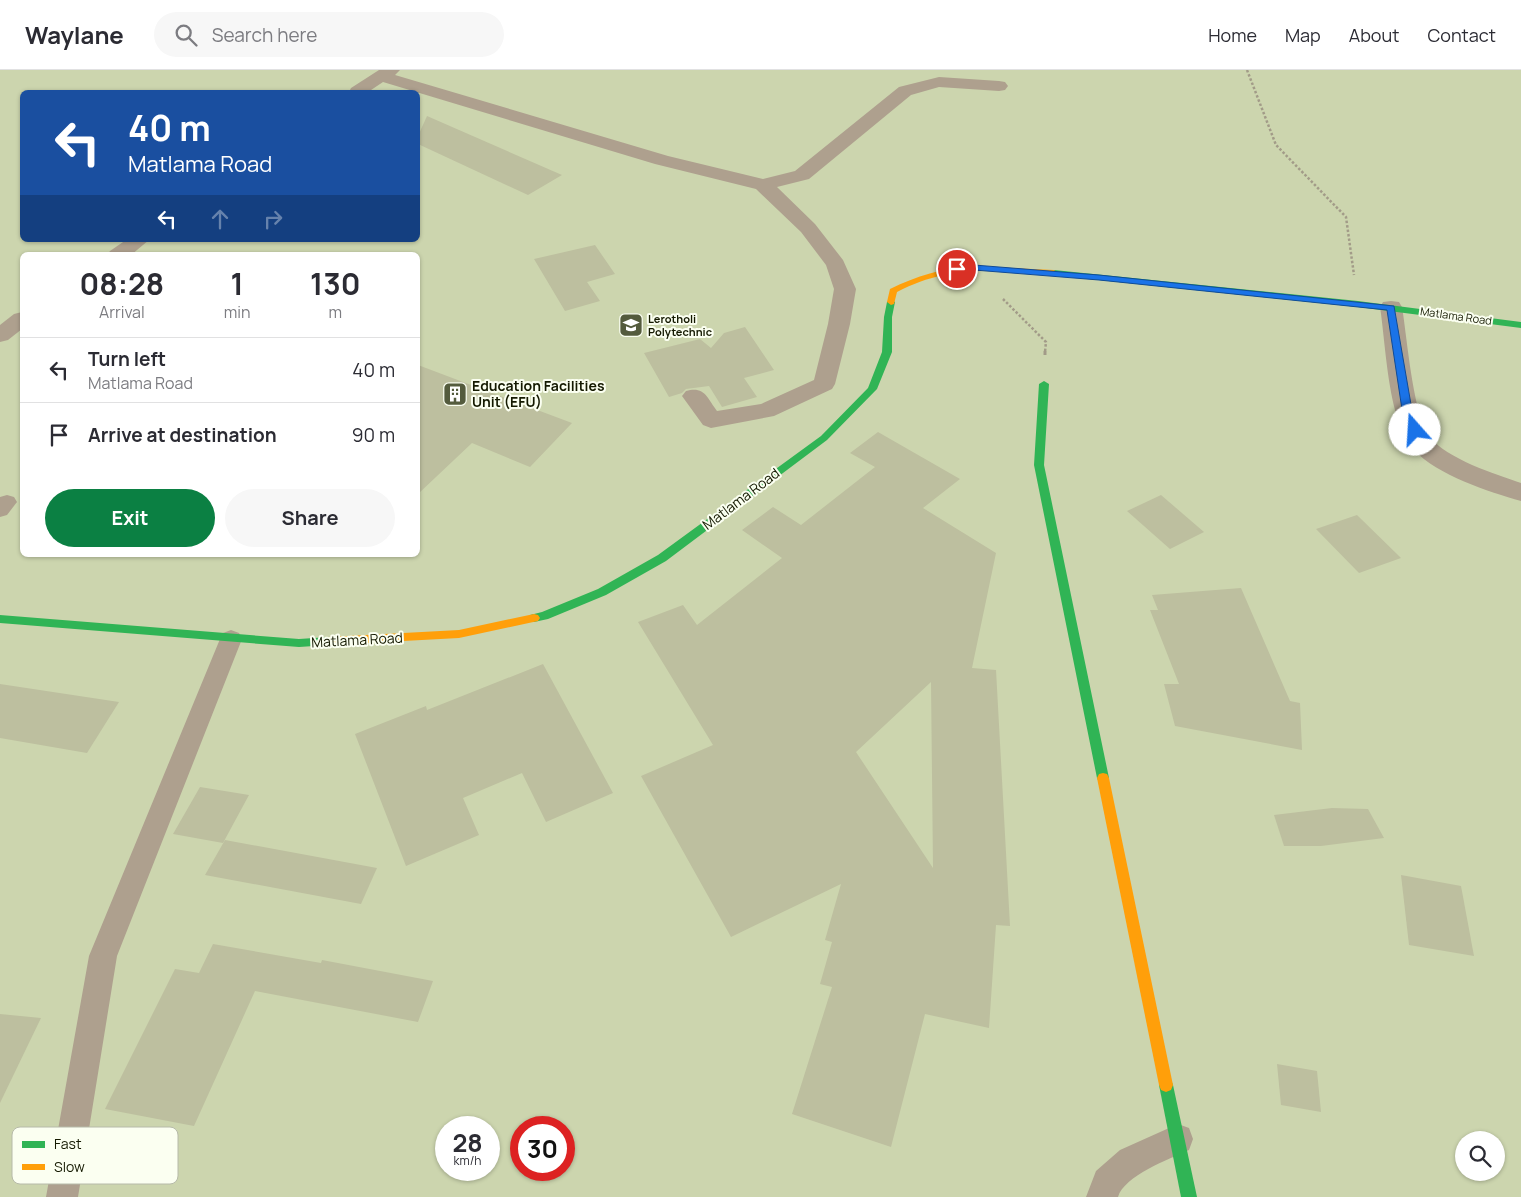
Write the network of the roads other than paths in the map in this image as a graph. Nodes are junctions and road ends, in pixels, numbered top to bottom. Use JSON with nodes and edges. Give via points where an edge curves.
{"nodes":[{"id":1,"x":386,"y":73,"type":"edge"},
{"id":2,"x":1000,"y":86,"type":"dead end"},
{"id":3,"x":359,"y":90,"type":"edge"},
{"id":4,"x":763,"y":185,"type":"junction"},
{"id":5,"x":137,"y":242,"type":"edge"},
{"id":6,"x":122,"y":252,"type":"edge"},
{"id":7,"x":1391,"y":308,"type":"junction"},
{"id":8,"x":20,"y":321,"type":"edge"},
{"id":9,"x":1521,"y":325,"type":"edge"},
{"id":10,"x":0,"y":335,"type":"edge"},
{"id":11,"x":1044,"y":384,"type":"road end"},
{"id":12,"x":694,"y":396,"type":"dead end"},
{"id":13,"x":1521,"y":492,"type":"edge"},
{"id":14,"x":0,"y":620,"type":"edge"},
{"id":15,"x":231,"y":639,"type":"junction"},
{"id":16,"x":74,"y":1127,"type":"edge"},
{"id":17,"x":1178,"y":1139,"type":"junction"},
{"id":18,"x":64,"y":1184,"type":"edge"},
{"id":19,"x":62,"y":1197,"type":"edge"},
{"id":20,"x":1102,"y":1197,"type":"edge"},
{"id":21,"x":1189,"y":1197,"type":"edge"}],
"edges":[{"from":1,"to":3,"type":"street"},
{"from":1,"to":4,"type":"street","via":[[662,160]]},
{"from":2,"to":4,"type":"street","via":[[939,82],[905,91],[802,175]]},
{"from":4,"to":12,"type":"street","via":[[808,228],[836,264],[845,289],[824,384],[766,411],[711,420]]},
{"from":5,"to":6,"type":"street"},
{"from":7,"to":9,"type":"street","name":"Matlama Road"},
{"from":7,"to":13,"type":"street","via":[[1408,416],[1421,444],[1451,464]]},
{"from":7,"to":15,"type":"street","name":"Matlama Road","via":[[1099,277],[974,267],[941,270],[913,279],[893,291],[887,352],[872,389],[824,438],[662,558],[602,592],[544,616],[459,634],[299,643]]},
{"from":8,"to":10,"type":"street"},
{"from":11,"to":17,"type":"street","via":[[1039,465]]},
{"from":14,"to":15,"type":"street","name":"Matlama Road"},
{"from":15,"to":16,"type":"lane","via":[[103,956]]},
{"from":17,"to":20,"type":"lane","via":[[1131,1160],[1107,1182]]},
{"from":17,"to":21,"type":"street"},
{"from":18,"to":19,"type":"lane"}]}
